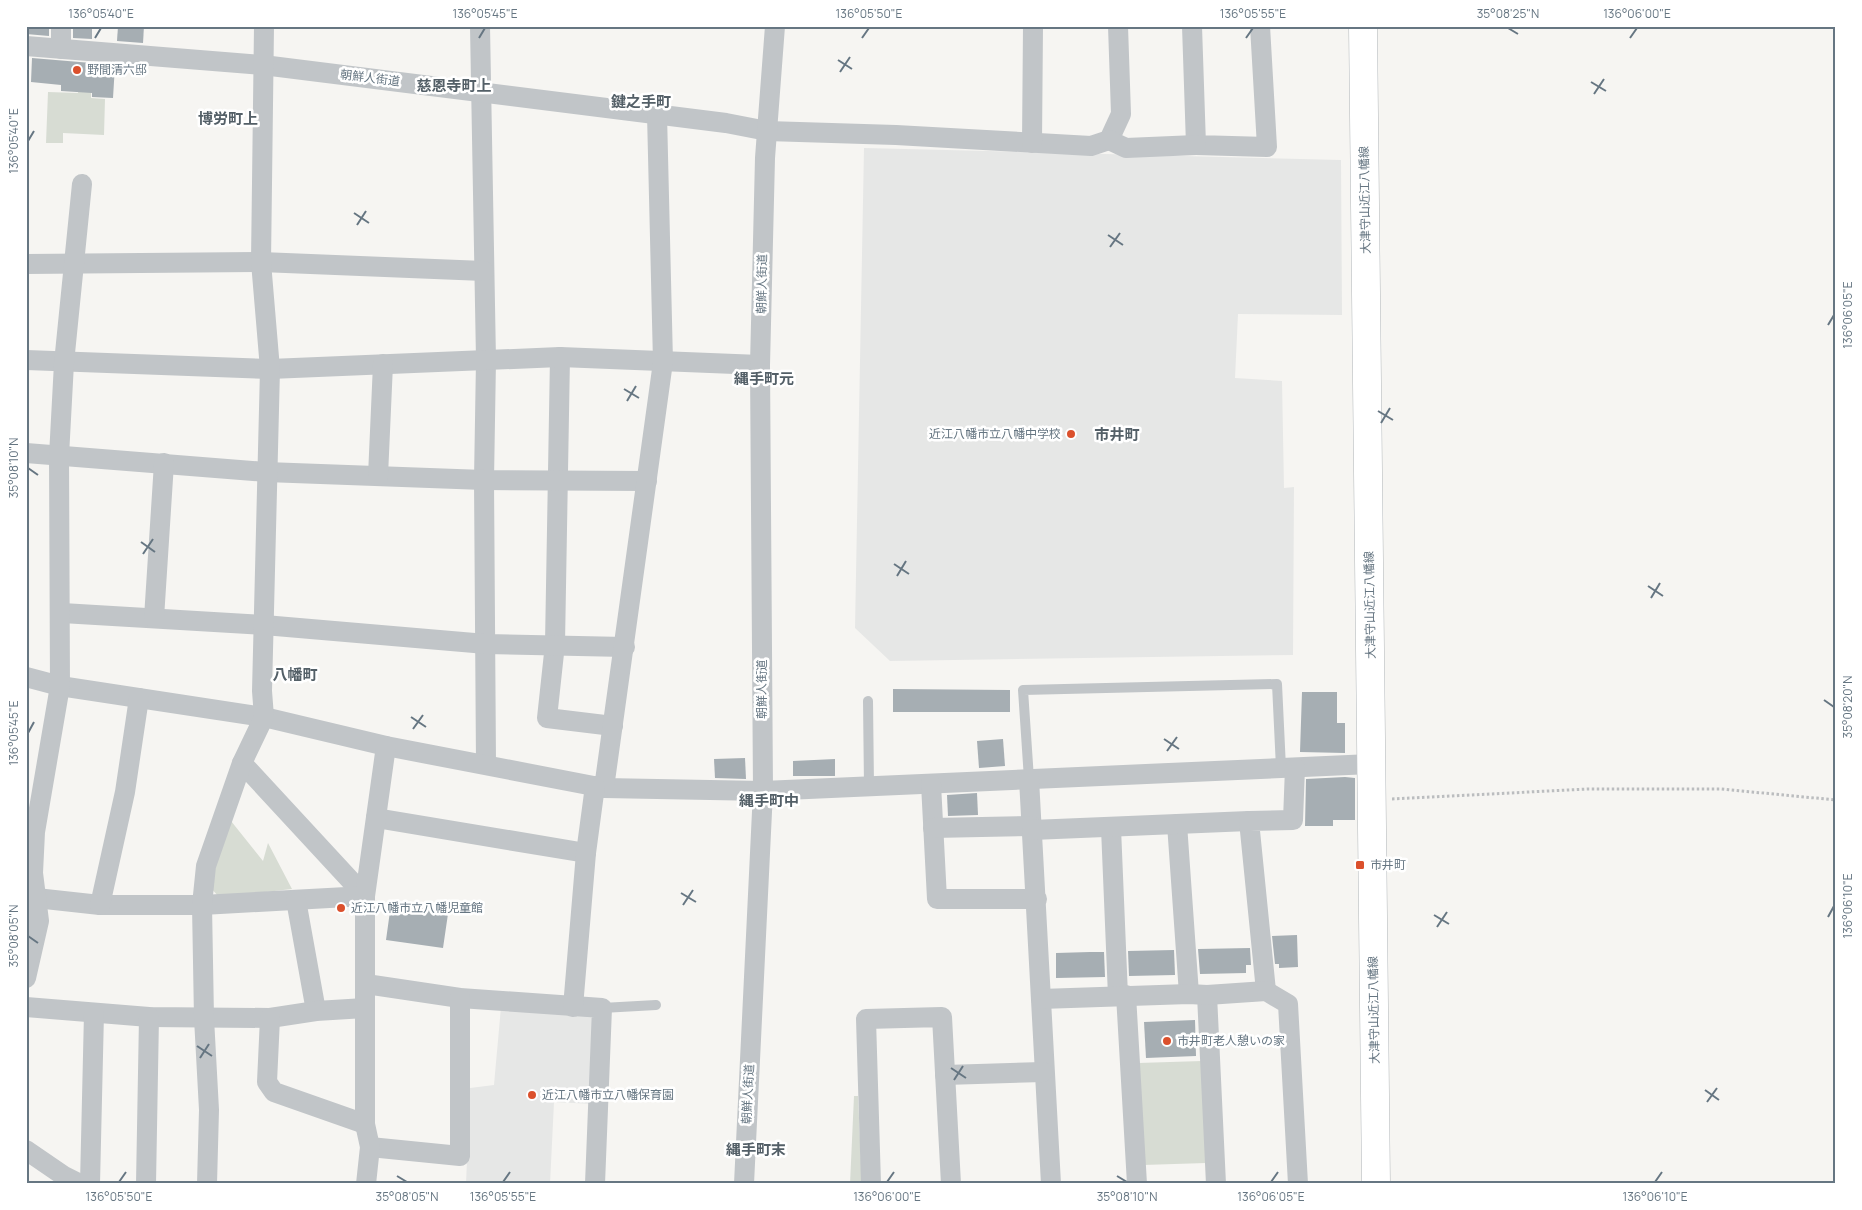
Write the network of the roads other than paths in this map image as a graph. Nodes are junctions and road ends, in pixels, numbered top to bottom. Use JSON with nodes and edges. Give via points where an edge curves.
{"nodes":[{"id":1,"x":61,"y":26,"type":"edge"},
{"id":2,"x":264,"y":26,"type":"edge"},
{"id":3,"x":480,"y":26,"type":"edge"},
{"id":4,"x":775,"y":26,"type":"edge"},
{"id":5,"x":1033,"y":26,"type":"edge"},
{"id":6,"x":1118,"y":26,"type":"edge"},
{"id":7,"x":1192,"y":26,"type":"edge"},
{"id":8,"x":1260,"y":26,"type":"edge"},
{"id":9,"x":1363,"y":26,"type":"edge"},
{"id":10,"x":26,"y":46,"type":"edge"},
{"id":11,"x":61,"y":49,"type":"junction"},
{"id":12,"x":263,"y":65,"type":"junction"},
{"id":13,"x":481,"y":92,"type":"junction"},
{"id":14,"x":657,"y":114,"type":"junction"},
{"id":15,"x":768,"y":131,"type":"junction"},
{"id":16,"x":1109,"y":140,"type":"junction"},
{"id":17,"x":1032,"y":143,"type":"junction"},
{"id":18,"x":1196,"y":145,"type":"junction"},
{"id":19,"x":82,"y":184,"type":"dead end"},
{"id":20,"x":261,"y":262,"type":"junction"},
{"id":21,"x":26,"y":264,"type":"edge"},
{"id":22,"x":75,"y":265,"type":"junction"},
{"id":23,"x":484,"y":271,"type":"junction"},
{"id":24,"x":560,"y":357,"type":"junction"},
{"id":25,"x":26,"y":360,"type":"edge"},
{"id":26,"x":486,"y":360,"type":"junction"},
{"id":27,"x":663,"y":362,"type":"junction"},
{"id":28,"x":64,"y":363,"type":"junction"},
{"id":29,"x":383,"y":364,"type":"junction"},
{"id":30,"x":760,"y":365,"type":"junction"},
{"id":31,"x":270,"y":369,"type":"junction"},
{"id":32,"x":26,"y":453,"type":"edge"},
{"id":33,"x":59,"y":456,"type":"junction"},
{"id":34,"x":164,"y":463,"type":"junction"},
{"id":35,"x":266,"y":472,"type":"junction"},
{"id":36,"x":378,"y":476,"type":"junction"},
{"id":37,"x":484,"y":480,"type":"junction"},
{"id":38,"x":558,"y":481,"type":"junction"},
{"id":39,"x":647,"y":482,"type":"junction"},
{"id":40,"x":62,"y":613,"type":"junction"},
{"id":41,"x":154,"y":618,"type":"junction"},
{"id":42,"x":264,"y":624,"type":"junction"},
{"id":43,"x":486,"y":644,"type":"junction"},
{"id":44,"x":555,"y":644,"type":"junction"},
{"id":45,"x":625,"y":647,"type":"junction"},
{"id":46,"x":26,"y":677,"type":"edge"},
{"id":47,"x":60,"y":686,"type":"junction"},
{"id":48,"x":139,"y":698,"type":"junction"},
{"id":49,"x":868,"y":701,"type":"dead end"},
{"id":50,"x":264,"y":717,"type":"junction"},
{"id":51,"x":613,"y":726,"type":"junction"},
{"id":52,"x":386,"y":746,"type":"junction"},
{"id":53,"x":242,"y":763,"type":"junction"},
{"id":54,"x":486,"y":763,"type":"junction"},
{"id":55,"x":1372,"y":764,"type":"junction"},
{"id":56,"x":1288,"y":768,"type":"junction"},
{"id":57,"x":1029,"y":779,"type":"junction"},
{"id":58,"x":931,"y":784,"type":"junction"},
{"id":59,"x":869,"y":786,"type":"junction"},
{"id":60,"x":599,"y":787,"type":"junction"},
{"id":61,"x":762,"y":791,"type":"junction"},
{"id":62,"x":376,"y":818,"type":"junction"},
{"id":63,"x":1250,"y":821,"type":"junction"},
{"id":64,"x":1177,"y":824,"type":"junction"},
{"id":65,"x":933,"y":828,"type":"junction"},
{"id":66,"x":1032,"y":828,"type":"junction"},
{"id":67,"x":1110,"y":828,"type":"junction"},
{"id":68,"x":586,"y":853,"type":"junction"},
{"id":69,"x":365,"y":896,"type":"junction"},
{"id":70,"x":36,"y":898,"type":"junction"},
{"id":71,"x":1037,"y":899,"type":"junction"},
{"id":72,"x":296,"y":900,"type":"junction"},
{"id":73,"x":100,"y":905,"type":"junction"},
{"id":74,"x":202,"y":905,"type":"junction"},
{"id":75,"x":26,"y":978,"type":"edge"},
{"id":76,"x":366,"y":984,"type":"junction"},
{"id":77,"x":1266,"y":991,"type":"junction"},
{"id":78,"x":1198,"y":994,"type":"junction"},
{"id":79,"x":1122,"y":996,"type":"junction"},
{"id":80,"x":460,"y":998,"type":"junction"},
{"id":81,"x":1041,"y":999,"type":"junction"},
{"id":82,"x":656,"y":1005,"type":"dead end"},
{"id":83,"x":26,"y":1007,"type":"edge"},
{"id":84,"x":573,"y":1007,"type":"junction"},
{"id":85,"x":365,"y":1008,"type":"junction"},
{"id":86,"x":602,"y":1008,"type":"junction"},
{"id":87,"x":316,"y":1010,"type":"junction"},
{"id":88,"x":94,"y":1013,"type":"junction"},
{"id":89,"x":149,"y":1017,"type":"junction"},
{"id":90,"x":204,"y":1018,"type":"junction"},
{"id":91,"x":270,"y":1018,"type":"junction"},
{"id":92,"x":1043,"y":1072,"type":"junction"},
{"id":93,"x":945,"y":1075,"type":"junction"},
{"id":94,"x":365,"y":1124,"type":"junction"},
{"id":95,"x":370,"y":1147,"type":"junction"},
{"id":96,"x":26,"y":1150,"type":"edge"},
{"id":97,"x":80,"y":1184,"type":"edge"},
{"id":98,"x":90,"y":1184,"type":"edge"},
{"id":99,"x":146,"y":1184,"type":"edge"},
{"id":100,"x":207,"y":1184,"type":"edge"},
{"id":101,"x":366,"y":1184,"type":"edge"},
{"id":102,"x":596,"y":1184,"type":"edge"},
{"id":103,"x":744,"y":1184,"type":"edge"},
{"id":104,"x":871,"y":1184,"type":"edge"},
{"id":105,"x":951,"y":1184,"type":"edge"},
{"id":106,"x":1051,"y":1184,"type":"edge"},
{"id":107,"x":1137,"y":1184,"type":"edge"},
{"id":108,"x":1216,"y":1184,"type":"edge"},
{"id":109,"x":1298,"y":1184,"type":"edge"},
{"id":110,"x":1376,"y":1184,"type":"edge"}],
"edges":[{"from":1,"to":11,"type":"street"},
{"from":2,"to":12,"type":"street"},
{"from":3,"to":13,"type":"street"},
{"from":4,"to":15,"type":"street"},
{"from":5,"to":17,"type":"street"},
{"from":6,"to":16,"type":"street","via":[[1121,114]]},
{"from":7,"to":18,"type":"street"},
{"from":8,"to":18,"type":"street","via":[[1267,147]]},
{"from":9,"to":55,"type":"main road","name":"大津守山近江八幡線"},
{"from":10,"to":11,"type":"street","name":"朝鮮人街道"},
{"from":11,"to":12,"type":"street","name":"朝鮮人街道"},
{"from":12,"to":13,"type":"street","name":"朝鮮人街道"},
{"from":12,"to":20,"type":"street"},
{"from":13,"to":14,"type":"street","name":"朝鮮人街道"},
{"from":13,"to":23,"type":"street"},
{"from":14,"to":15,"type":"street","name":"朝鮮人街道"},
{"from":14,"to":27,"type":"street"},
{"from":15,"to":17,"type":"street"},
{"from":15,"to":30,"type":"street","name":"朝鮮人街道"},
{"from":16,"to":17,"type":"street","via":[[1091,146]]},
{"from":16,"to":18,"type":"street","via":[[1126,148]]},
{"from":19,"to":22,"type":"street"},
{"from":20,"to":22,"type":"street"},
{"from":20,"to":23,"type":"street"},
{"from":20,"to":31,"type":"street"},
{"from":21,"to":22,"type":"street"},
{"from":22,"to":28,"type":"street"},
{"from":23,"to":26,"type":"street"},
{"from":24,"to":26,"type":"street"},
{"from":24,"to":27,"type":"street"},
{"from":24,"to":38,"type":"street"},
{"from":25,"to":28,"type":"street"},
{"from":26,"to":29,"type":"street"},
{"from":26,"to":37,"type":"street"},
{"from":27,"to":30,"type":"street"},
{"from":27,"to":39,"type":"street"},
{"from":28,"to":31,"type":"street"},
{"from":28,"to":33,"type":"street"},
{"from":29,"to":31,"type":"street"},
{"from":29,"to":36,"type":"street"},
{"from":30,"to":61,"type":"street","name":"朝鮮人街道"},
{"from":31,"to":35,"type":"street"},
{"from":32,"to":33,"type":"street"},
{"from":33,"to":34,"type":"street"},
{"from":33,"to":40,"type":"street"},
{"from":34,"to":35,"type":"street"},
{"from":34,"to":41,"type":"street"},
{"from":35,"to":36,"type":"street"},
{"from":35,"to":42,"type":"street"},
{"from":36,"to":37,"type":"street"},
{"from":37,"to":38,"type":"street"},
{"from":37,"to":43,"type":"street"},
{"from":38,"to":39,"type":"street"},
{"from":38,"to":44,"type":"street"},
{"from":39,"to":45,"type":"street"},
{"from":40,"to":41,"type":"street"},
{"from":40,"to":47,"type":"street"},
{"from":41,"to":42,"type":"street"},
{"from":42,"to":43,"type":"street"},
{"from":42,"to":50,"type":"street"},
{"from":43,"to":44,"type":"street"},
{"from":43,"to":54,"type":"street"},
{"from":44,"to":45,"type":"street"},
{"from":44,"to":51,"type":"street","via":[[548,718]]},
{"from":45,"to":51,"type":"street"},
{"from":46,"to":47,"type":"street"},
{"from":47,"to":48,"type":"street"},
{"from":47,"to":70,"type":"street","via":[[35,832],[33,873]]},
{"from":48,"to":50,"type":"street"},
{"from":48,"to":73,"type":"street","via":[[125,792]]},
{"from":49,"to":59,"type":"lane"},
{"from":50,"to":52,"type":"street"},
{"from":50,"to":53,"type":"street"},
{"from":51,"to":60,"type":"street"},
{"from":52,"to":54,"type":"street"},
{"from":52,"to":62,"type":"street"},
{"from":53,"to":69,"type":"street"},
{"from":53,"to":74,"type":"street","via":[[206,866]]},
{"from":54,"to":60,"type":"street"},
{"from":55,"to":56,"type":"street"},
{"from":55,"to":110,"type":"main road","name":"大津守山近江八幡線"},
{"from":56,"to":57,"type":"street"},
{"from":56,"to":57,"type":"lane","via":[[1277,684],[1023,690]]},
{"from":56,"to":63,"type":"street","via":[[1293,820]]},
{"from":57,"to":58,"type":"street"},
{"from":57,"to":66,"type":"street"},
{"from":58,"to":59,"type":"street"},
{"from":58,"to":65,"type":"street"},
{"from":59,"to":61,"type":"street"},
{"from":60,"to":61,"type":"street"},
{"from":60,"to":68,"type":"street"},
{"from":61,"to":103,"type":"street","name":"朝鮮人街道"},
{"from":62,"to":68,"type":"street"},
{"from":62,"to":69,"type":"street"},
{"from":63,"to":64,"type":"street"},
{"from":63,"to":77,"type":"street"},
{"from":64,"to":67,"type":"street"},
{"from":64,"to":78,"type":"street"},
{"from":65,"to":66,"type":"street"},
{"from":65,"to":71,"type":"street","via":[[937,900]]},
{"from":66,"to":67,"type":"street"},
{"from":66,"to":71,"type":"street"},
{"from":67,"to":79,"type":"street"},
{"from":68,"to":84,"type":"street"},
{"from":69,"to":72,"type":"street"},
{"from":69,"to":76,"type":"street"},
{"from":70,"to":73,"type":"street"},
{"from":70,"to":75,"type":"street","via":[[39,921]]},
{"from":71,"to":81,"type":"street"},
{"from":72,"to":74,"type":"street"},
{"from":72,"to":87,"type":"street"},
{"from":73,"to":74,"type":"street"},
{"from":74,"to":90,"type":"street"},
{"from":76,"to":80,"type":"street"},
{"from":76,"to":85,"type":"street"},
{"from":77,"to":78,"type":"street"},
{"from":77,"to":109,"type":"street","via":[[1288,1004]]},
{"from":78,"to":79,"type":"street"},
{"from":78,"to":108,"type":"street"},
{"from":79,"to":81,"type":"street"},
{"from":79,"to":107,"type":"street"},
{"from":80,"to":84,"type":"street"},
{"from":80,"to":95,"type":"street","via":[[460,1156]]},
{"from":81,"to":92,"type":"street"},
{"from":82,"to":86,"type":"lane"},
{"from":83,"to":88,"type":"street"},
{"from":84,"to":86,"type":"street"},
{"from":85,"to":87,"type":"street"},
{"from":85,"to":94,"type":"street"},
{"from":86,"to":102,"type":"street"},
{"from":87,"to":91,"type":"street"},
{"from":88,"to":89,"type":"street"},
{"from":88,"to":98,"type":"street"},
{"from":89,"to":90,"type":"street"},
{"from":89,"to":99,"type":"street"},
{"from":90,"to":91,"type":"street"},
{"from":90,"to":100,"type":"street","via":[[209,1110]]},
{"from":91,"to":94,"type":"street","via":[[267,1082],[274,1092]]},
{"from":92,"to":93,"type":"street"},
{"from":92,"to":106,"type":"street"},
{"from":93,"to":104,"type":"street","via":[[942,1018],[866,1019]]},
{"from":93,"to":105,"type":"street"},
{"from":94,"to":95,"type":"street"},
{"from":95,"to":101,"type":"street"},
{"from":96,"to":97,"type":"street"}]}
